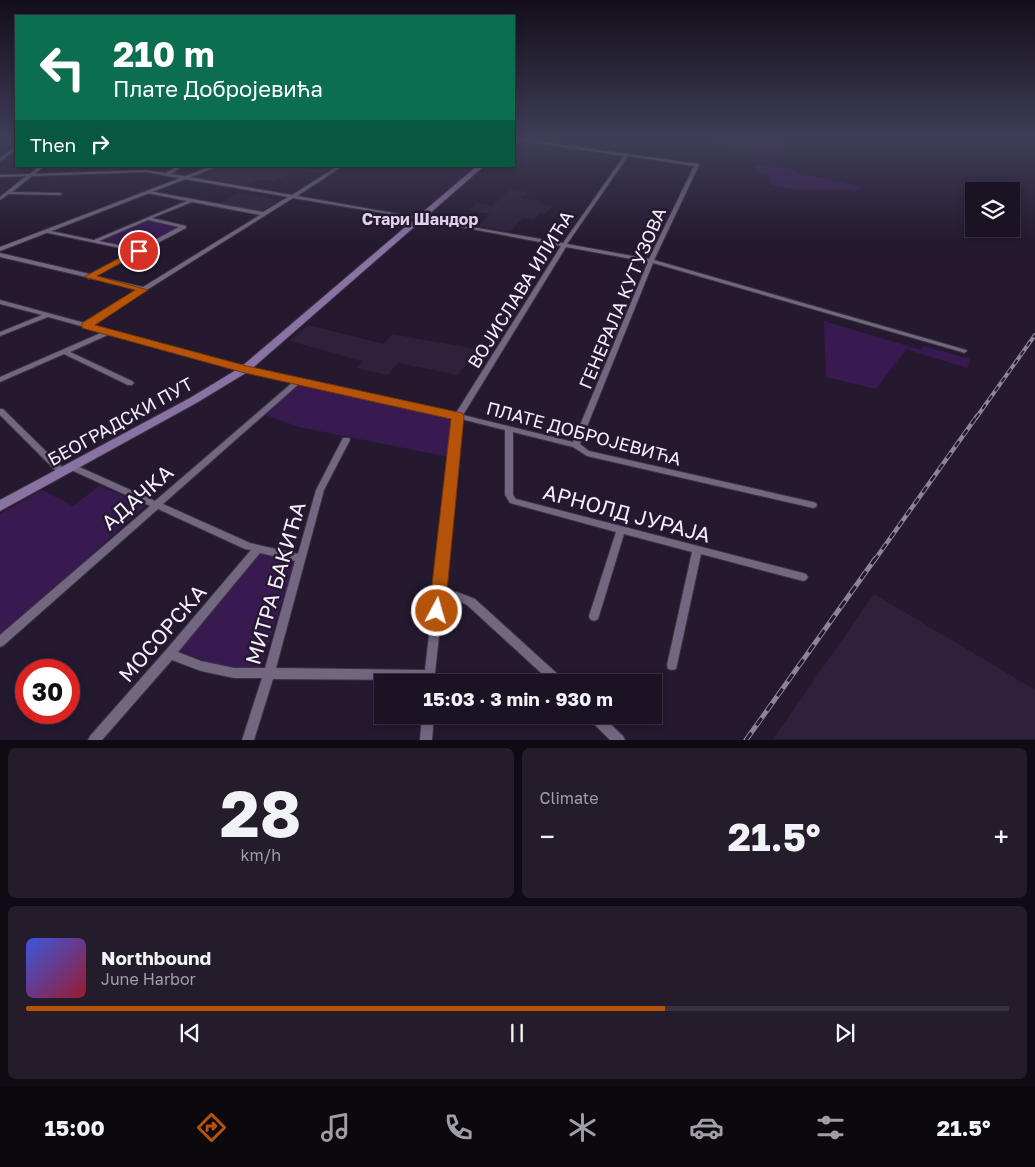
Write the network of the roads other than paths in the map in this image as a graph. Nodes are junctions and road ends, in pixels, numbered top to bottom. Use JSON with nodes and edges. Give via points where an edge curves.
{"nodes":[{"id":1,"x":57,"y":174,"type":"edge"},
{"id":2,"x":155,"y":174,"type":"edge"},
{"id":3,"x":197,"y":174,"type":"edge"},
{"id":4,"x":329,"y":174,"type":"edge"},
{"id":5,"x":472,"y":174,"type":"edge"},
{"id":6,"x":614,"y":174,"type":"edge"},
{"id":7,"x":694,"y":174,"type":"edge"},
{"id":8,"x":31,"y":175,"type":"junction"},
{"id":9,"x":166,"y":175,"type":"joint"},
{"id":10,"x":0,"y":176,"type":"edge"},
{"id":11,"x":185,"y":178,"type":"junction"},
{"id":12,"x":149,"y":192,"type":"junction"},
{"id":13,"x":8,"y":193,"type":"junction"},
{"id":14,"x":60,"y":194,"type":"dead end"},
{"id":15,"x":294,"y":196,"type":"junction"},
{"id":16,"x":0,"y":199,"type":"edge"},
{"id":17,"x":190,"y":200,"type":"junction"},
{"id":18,"x":264,"y":214,"type":"junction"},
{"id":19,"x":419,"y":218,"type":"junction"},
{"id":20,"x":147,"y":219,"type":"junction"},
{"id":21,"x":48,"y":231,"type":"junction"},
{"id":22,"x":96,"y":240,"type":"junction"},
{"id":23,"x":564,"y":245,"type":"junction"},
{"id":24,"x":0,"y":249,"type":"edge"},
{"id":25,"x":139,"y":251,"type":"junction"},
{"id":26,"x":0,"y":255,"type":"edge"},
{"id":27,"x":651,"y":261,"type":"junction"},
{"id":28,"x":89,"y":277,"type":"junction"},
{"id":29,"x":144,"y":290,"type":"junction"},
{"id":30,"x":1,"y":303,"type":"edge"},
{"id":31,"x":46,"y":316,"type":"junction"},
{"id":32,"x":86,"y":325,"type":"junction"},
{"id":33,"x":110,"y":332,"type":"junction"},
{"id":34,"x":0,"y":334,"type":"edge"},
{"id":35,"x":964,"y":351,"type":"dead end"},
{"id":36,"x":65,"y":352,"type":"junction"},
{"id":37,"x":245,"y":369,"type":"junction"},
{"id":38,"x":0,"y":380,"type":"edge"},
{"id":39,"x":298,"y":381,"type":"junction"},
{"id":40,"x":130,"y":383,"type":"dead end"},
{"id":41,"x":0,"y":411,"type":"edge"},
{"id":42,"x":458,"y":416,"type":"junction"},
{"id":43,"x":509,"y":429,"type":"junction"},
{"id":44,"x":346,"y":440,"type":"dead end"},
{"id":45,"x":576,"y":445,"type":"junction"},
{"id":46,"x":67,"y":470,"type":"junction"},
{"id":47,"x":155,"y":505,"type":"junction"},
{"id":48,"x":812,"y":505,"type":"dead end"},
{"id":49,"x":0,"y":506,"type":"edge"},
{"id":50,"x":621,"y":530,"type":"junction"},
{"id":51,"x":258,"y":549,"type":"junction"},
{"id":52,"x":697,"y":550,"type":"junction"},
{"id":53,"x":299,"y":558,"type":"junction"},
{"id":54,"x":803,"y":577,"type":"dead end"},
{"id":55,"x":439,"y":595,"type":"junction"},
{"id":56,"x":594,"y":616,"type":"dead end"},
{"id":57,"x":0,"y":642,"type":"edge"},
{"id":58,"x":170,"y":654,"type":"junction"},
{"id":59,"x":672,"y":665,"type":"dead end"},
{"id":60,"x":269,"y":673,"type":"junction"},
{"id":61,"x":431,"y":674,"type":"edge"},
{"id":62,"x":549,"y":674,"type":"edge"},
{"id":63,"x":374,"y":677,"type":"edge"},
{"id":64,"x":427,"y":724,"type":"edge"},
{"id":65,"x":602,"y":724,"type":"edge"},
{"id":66,"x":94,"y":740,"type":"edge"},
{"id":67,"x":248,"y":740,"type":"edge"},
{"id":68,"x":426,"y":740,"type":"edge"},
{"id":69,"x":619,"y":740,"type":"edge"}],
"edges":[{"from":1,"to":8,"type":"street"},
{"from":2,"to":9,"type":"street"},
{"from":3,"to":11,"type":"street"},
{"from":4,"to":15,"type":"street"},
{"from":5,"to":19,"type":"main road","name":"БЕОГРАДСКИ ПУТ"},
{"from":6,"to":23,"type":"street","name":"ВОЈИСЛАВА ИЛИЋА"},
{"from":7,"to":27,"type":"street","name":"ГЕНЕРАЛА КУТУЗОВА"},
{"from":8,"to":10,"type":"street"},
{"from":8,"to":13,"type":"street"},
{"from":9,"to":11,"type":"street"},
{"from":11,"to":12,"type":"street"},
{"from":11,"to":15,"type":"street"},
{"from":12,"to":17,"type":"street"},
{"from":12,"to":21,"type":"street"},
{"from":13,"to":14,"type":"street"},
{"from":13,"to":16,"type":"street"},
{"from":15,"to":18,"type":"street"},
{"from":15,"to":19,"type":"street"},
{"from":17,"to":18,"type":"street"},
{"from":17,"to":20,"type":"street"},
{"from":18,"to":29,"type":"street"},
{"from":19,"to":23,"type":"street"},
{"from":19,"to":37,"type":"main road","name":"БЕОГРАДСКИ ПУТ"},
{"from":20,"to":22,"type":"street"},
{"from":20,"to":25,"type":"street","via":[[184,227]]},
{"from":21,"to":22,"type":"street"},
{"from":21,"to":24,"type":"street"},
{"from":22,"to":25,"type":"street"},
{"from":23,"to":27,"type":"street"},
{"from":23,"to":42,"type":"street","name":"ВОЈИСЛАВА ИЛИЋА"},
{"from":25,"to":28,"type":"street"},
{"from":26,"to":28,"type":"street"},
{"from":27,"to":35,"type":"street"},
{"from":27,"to":45,"type":"street","name":"ГЕНЕРАЛА КУТУЗОВА"},
{"from":28,"to":29,"type":"street"},
{"from":29,"to":32,"type":"street"},
{"from":30,"to":31,"type":"street","name":"ПЛАТЕ ДОБРОЈЕВИЋА"},
{"from":31,"to":32,"type":"street","name":"ПЛАТЕ ДОБРОЈЕВИЋА"},
{"from":31,"to":34,"type":"street"},
{"from":32,"to":33,"type":"street","name":"ПЛАТЕ ДОБРОЈЕВИЋА"},
{"from":33,"to":36,"type":"street"},
{"from":33,"to":37,"type":"street","name":"ПЛАТЕ ДОБРОЈЕВИЋА"},
{"from":36,"to":38,"type":"street"},
{"from":36,"to":40,"type":"street"},
{"from":37,"to":39,"type":"street","name":"ПЛАТЕ ДОБРОЈЕВИЋА"},
{"from":37,"to":46,"type":"main road","name":"БЕОГРАДСКИ ПУТ"},
{"from":39,"to":42,"type":"street","name":"ПЛАТЕ ДОБРОЈЕВИЋА"},
{"from":39,"to":47,"type":"street","name":"АДАЧКА"},
{"from":41,"to":46,"type":"street"},
{"from":42,"to":43,"type":"street","name":"ПЛАТЕ ДОБРОЈЕВИЋА"},
{"from":42,"to":55,"type":"street"},
{"from":43,"to":45,"type":"street","name":"ПЛАТЕ ДОБРОЈЕВИЋА"},
{"from":43,"to":50,"type":"street","name":"АРНОЛД ЈУРАЈА","via":[[509,495],[513,501]]},
{"from":44,"to":53,"type":"street","name":"МИТРА БАКИЋА","via":[[320,490]]},
{"from":45,"to":48,"type":"street","name":"ПЛАТЕ ДОБРОЈЕВИЋА","via":[[587,452]]},
{"from":46,"to":47,"type":"street"},
{"from":46,"to":49,"type":"main road","name":"БЕОГРАДСКИ ПУТ"},
{"from":47,"to":51,"type":"street"},
{"from":47,"to":57,"type":"street","name":"АДАЧКА"},
{"from":50,"to":52,"type":"street","name":"АРНОЛД ЈУРАЈА"},
{"from":50,"to":56,"type":"street"},
{"from":51,"to":53,"type":"street"},
{"from":51,"to":58,"type":"street","name":"МОСОРСКА"},
{"from":52,"to":54,"type":"street","name":"АРНОЛД ЈУРАЈА"},
{"from":52,"to":59,"type":"street"},
{"from":53,"to":60,"type":"street","name":"МИТРА БАКИЋА"},
{"from":55,"to":61,"type":"street"},
{"from":55,"to":62,"type":"street","via":[[457,596],[470,602]]},
{"from":58,"to":60,"type":"street","via":[[217,671]]},
{"from":58,"to":66,"type":"street","name":"МОСОРСКА"},
{"from":60,"to":63,"type":"street"},
{"from":60,"to":67,"type":"street","name":"МИТРА БАКИЋА"},
{"from":64,"to":68,"type":"street"},
{"from":65,"to":69,"type":"street"}]}
